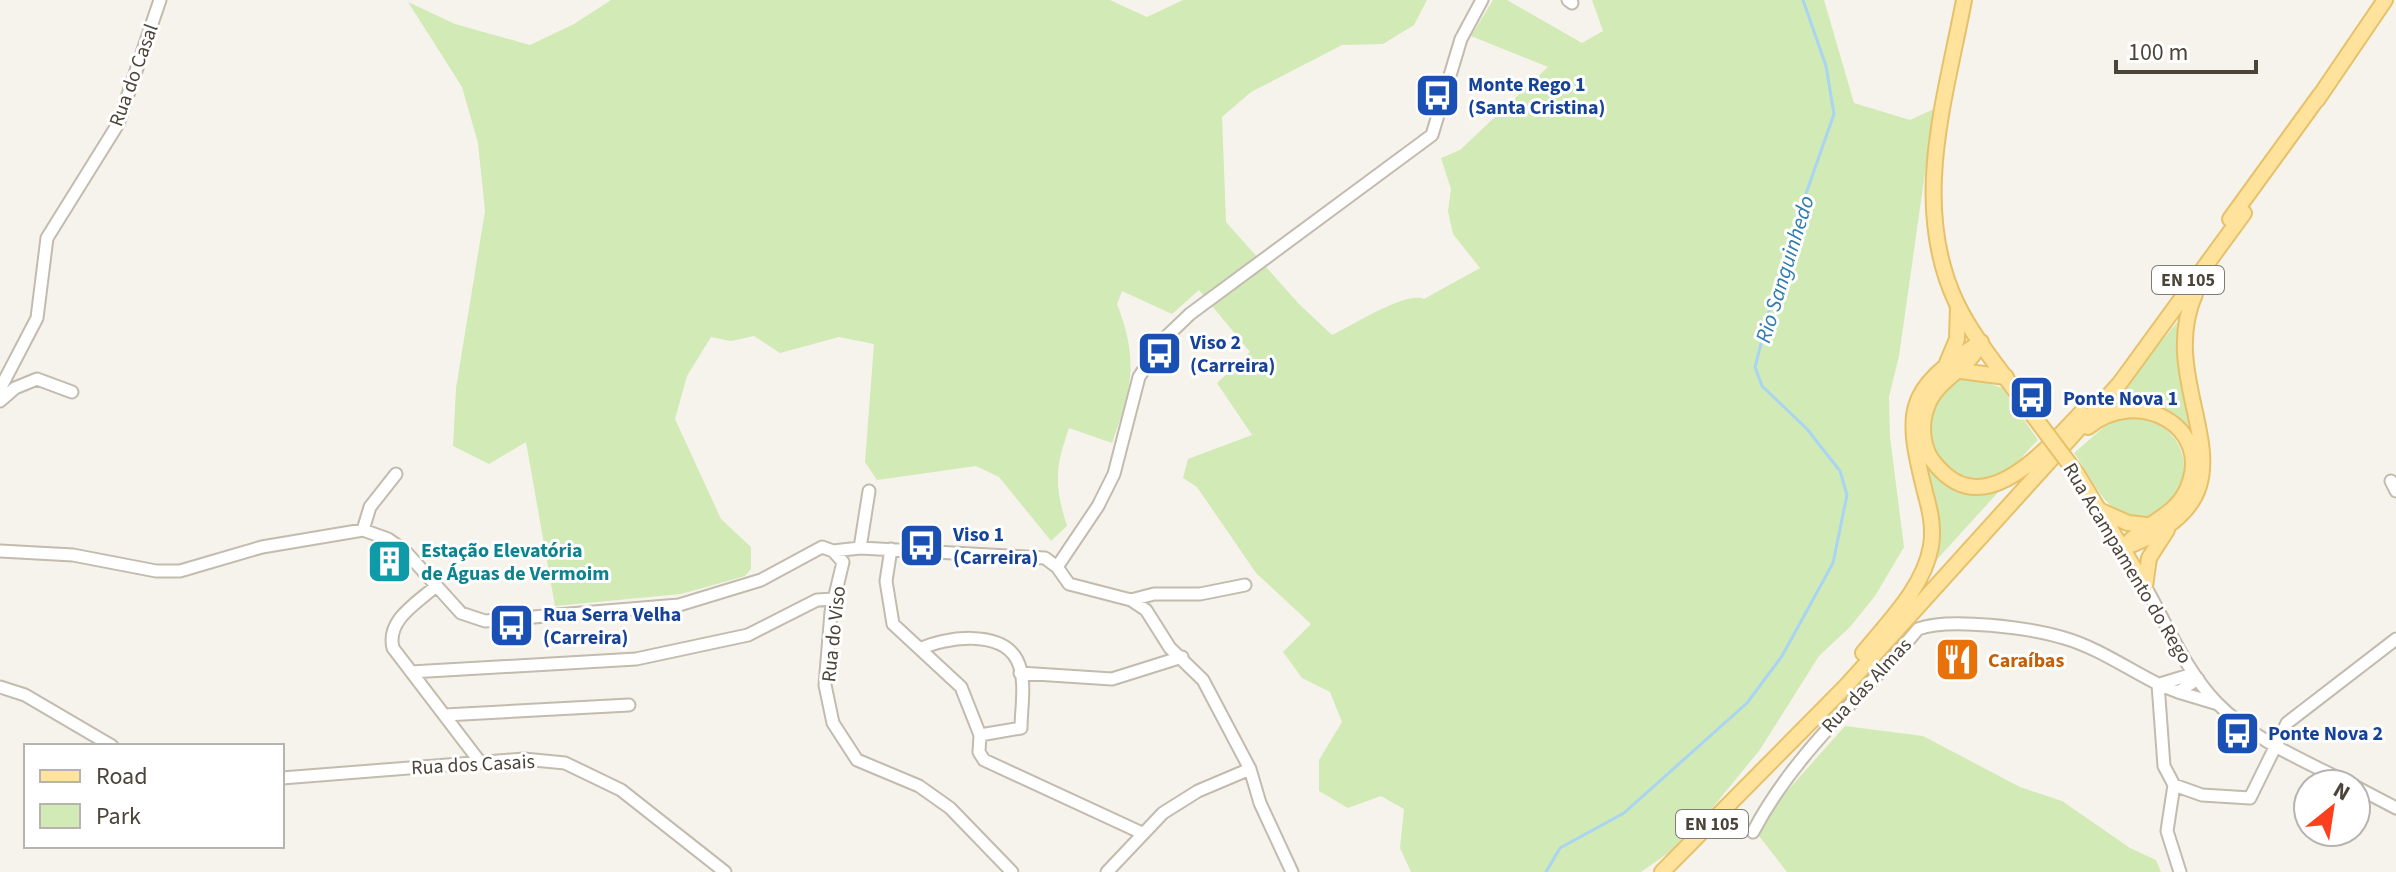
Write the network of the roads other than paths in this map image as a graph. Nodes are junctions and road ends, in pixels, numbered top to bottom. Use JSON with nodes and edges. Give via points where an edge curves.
{"nodes":[{"id":1,"x":1482,"y":0,"type":"edge"},
{"id":2,"x":1964,"y":0,"type":"edge"},
{"id":3,"x":2385,"y":0,"type":"edge"},
{"id":4,"x":160,"y":1,"type":"edge"},
{"id":5,"x":2320,"y":95,"type":"junction"},
{"id":6,"x":2244,"y":213,"type":"junction"},
{"id":7,"x":1958,"y":306,"type":"junction"},
{"id":8,"x":1981,"y":342,"type":"junction"},
{"id":9,"x":1946,"y":364,"type":"junction"},
{"id":10,"x":1961,"y":371,"type":"junction"},
{"id":11,"x":2006,"y":377,"type":"junction"},
{"id":12,"x":0,"y":389,"type":"edge"},
{"id":13,"x":72,"y":392,"type":"dead end"},
{"id":14,"x":0,"y":401,"type":"edge"},
{"id":15,"x":2042,"y":453,"type":"junction"},
{"id":16,"x":396,"y":474,"type":"dead end"},
{"id":17,"x":2033,"y":480,"type":"junction"},
{"id":18,"x":869,"y":491,"type":"dead end"},
{"id":19,"x":2101,"y":511,"type":"junction"},
{"id":20,"x":2146,"y":525,"type":"junction"},
{"id":21,"x":2170,"y":526,"type":"junction"},
{"id":22,"x":363,"y":530,"type":"junction"},
{"id":23,"x":860,"y":548,"type":"junction"},
{"id":24,"x":2123,"y":548,"type":"junction"},
{"id":25,"x":891,"y":549,"type":"junction"},
{"id":26,"x":0,"y":551,"type":"edge"},
{"id":27,"x":833,"y":551,"type":"junction"},
{"id":28,"x":1057,"y":567,"type":"junction"},
{"id":29,"x":1245,"y":585,"type":"dead end"},
{"id":30,"x":436,"y":586,"type":"junction"},
{"id":31,"x":2145,"y":586,"type":"junction"},
{"id":32,"x":834,"y":599,"type":"junction"},
{"id":33,"x":1131,"y":600,"type":"junction"},
{"id":34,"x":2396,"y":639,"type":"edge"},
{"id":35,"x":920,"y":649,"type":"junction"},
{"id":36,"x":1863,"y":653,"type":"junction"},
{"id":37,"x":2183,"y":655,"type":"junction"},
{"id":38,"x":1182,"y":657,"type":"junction"},
{"id":39,"x":411,"y":672,"type":"junction"},
{"id":40,"x":1020,"y":673,"type":"junction"},
{"id":41,"x":2198,"y":679,"type":"junction"},
{"id":42,"x":2164,"y":683,"type":"junction"},
{"id":43,"x":0,"y":687,"type":"edge"},
{"id":44,"x":2178,"y":692,"type":"junction"},
{"id":45,"x":2218,"y":704,"type":"junction"},
{"id":46,"x":629,"y":705,"type":"dead end"},
{"id":47,"x":445,"y":715,"type":"junction"},
{"id":48,"x":980,"y":735,"type":"junction"},
{"id":49,"x":109,"y":744,"type":"edge"},
{"id":50,"x":2274,"y":746,"type":"junction"},
{"id":51,"x":480,"y":762,"type":"junction"},
{"id":52,"x":2318,"y":768,"type":"edge"},
{"id":53,"x":1250,"y":769,"type":"junction"},
{"id":54,"x":1759,"y":773,"type":"junction"},
{"id":55,"x":284,"y":778,"type":"edge"},
{"id":56,"x":2174,"y":785,"type":"junction"},
{"id":57,"x":2372,"y":795,"type":"edge"},
{"id":58,"x":2396,"y":808,"type":"edge"},
{"id":59,"x":1753,"y":832,"type":"dead end"},
{"id":60,"x":1142,"y":833,"type":"junction"},
{"id":61,"x":725,"y":872,"type":"edge"},
{"id":62,"x":1012,"y":872,"type":"edge"},
{"id":63,"x":1107,"y":872,"type":"edge"},
{"id":64,"x":1292,"y":872,"type":"edge"},
{"id":65,"x":1662,"y":872,"type":"edge"},
{"id":66,"x":2180,"y":872,"type":"edge"}],
"edges":[{"from":1,"to":28,"type":"street","via":[[1461,39],[1432,135],[1165,338],[1139,377],[1114,474]]},
{"from":2,"to":7,"type":"main road","name":"Rua Acampamento do Rego","via":[[1931,178],[1934,237]]},
{"from":3,"to":5,"type":"main road","number":"EN 105"},
{"from":4,"to":12,"type":"street","name":"Rua do Casal","via":[[118,124],[47,238],[37,318]]},
{"from":5,"to":6,"type":"main road","number":"EN 105"},
{"from":5,"to":15,"type":"main road","number":"EN 105","via":[[2146,337]]},
{"from":6,"to":17,"type":"main road","number":"EN 105","via":[[2120,383]]},
{"from":6,"to":21,"type":"main road","via":[[2186,313],[2182,343],[2204,472],[2192,505]]},
{"from":7,"to":8,"type":"main road","name":"Rua Acampamento do Rego"},
{"from":7,"to":9,"type":"main road","via":[[1957,339]]},
{"from":8,"to":9,"type":"main road"},
{"from":8,"to":10,"type":"main road"},
{"from":8,"to":11,"type":"main road","name":"Rua Acampamento do Rego"},
{"from":9,"to":36,"type":"main road","via":[[1922,390],[1912,418],[1931,516],[1926,565]]},
{"from":10,"to":11,"type":"main road"},
{"from":10,"to":15,"type":"main road","via":[[1941,384],[1926,407],[1923,435],[1939,469],[1958,483],[1988,486],[2016,476]]},
{"from":11,"to":19,"type":"main road","name":"Rua Acampamento do Rego","bridge":true},
{"from":13,"to":14,"type":"street","via":[[37,379]]},
{"from":15,"to":36,"type":"main road","number":"EN 105"},
{"from":16,"to":22,"type":"street","via":[[370,507]]},
{"from":17,"to":20,"type":"main road","via":[[2104,416],[2133,408],[2151,411],[2178,428],[2187,441],[2193,471],[2177,506]]},
{"from":17,"to":54,"type":"main road","number":"EN 105","via":[[1846,686]]},
{"from":18,"to":23,"type":"street"},
{"from":19,"to":20,"type":"main road"},
{"from":19,"to":24,"type":"main road","name":"Rua Acampamento do Rego"},
{"from":20,"to":24,"type":"main road"},
{"from":21,"to":24,"type":"main road"},
{"from":21,"to":31,"type":"main road","via":[[2149,558]]},
{"from":22,"to":26,"type":"street","via":[[262,547],[180,571],[73,555]]},
{"from":22,"to":30,"type":"street","via":[[405,551]]},
{"from":23,"to":25,"type":"street"},
{"from":23,"to":27,"type":"street"},
{"from":24,"to":31,"type":"main road","name":"Rua Acampamento do Rego"},
{"from":25,"to":28,"type":"street","via":[[1045,558]]},
{"from":25,"to":35,"type":"street","via":[[888,608],[893,624]]},
{"from":27,"to":30,"type":"street","via":[[822,547],[761,580],[679,605],[512,621],[461,613]]},
{"from":27,"to":32,"type":"street","name":"Rua do Viso","via":[[843,562]]},
{"from":28,"to":33,"type":"street","via":[[1069,584]]},
{"from":29,"to":33,"type":"street"},
{"from":30,"to":39,"type":"street","via":[[394,624],[393,648]]},
{"from":31,"to":37,"type":"street","name":"Rua Acampamento do Rego"},
{"from":32,"to":39,"type":"street","via":[[817,600],[748,635],[636,659]]},
{"from":32,"to":62,"type":"street","name":"Rua do Viso","via":[[825,685],[833,723],[857,760],[919,786],[950,808]]},
{"from":33,"to":38,"type":"street","via":[[1146,610],[1170,648]]},
{"from":34,"to":50,"type":"street","via":[[2287,723]]},
{"from":35,"to":40,"type":"street","via":[[935,642],[992,642],[1017,659]]},
{"from":35,"to":48,"type":"street","via":[[961,687]]},
{"from":36,"to":54,"type":"main road","number":"EN 105"},
{"from":37,"to":41,"type":"street","name":"Rua Acampamento do Rego"},
{"from":37,"to":42,"type":"street"},
{"from":38,"to":40,"type":"street","via":[[1112,679]]},
{"from":38,"to":53,"type":"street","via":[[1203,680]]},
{"from":39,"to":47,"type":"street"},
{"from":40,"to":48,"type":"street","via":[[1021,728]]},
{"from":41,"to":42,"type":"street","via":[[2186,676]]},
{"from":41,"to":44,"type":"street"},
{"from":41,"to":45,"type":"street","name":"Rua Acampamento do Rego"},
{"from":42,"to":44,"type":"street"},
{"from":42,"to":56,"type":"street","via":[[2164,766]]},
{"from":42,"to":59,"type":"street","name":"Rua das Almas","via":[[2065,638],[1932,624],[1918,629],[1823,730]]},
{"from":43,"to":49,"type":"street","via":[[25,695]]},
{"from":44,"to":45,"type":"street"},
{"from":45,"to":50,"type":"street","name":"Rua Acampamento do Rego"},
{"from":46,"to":47,"type":"street"},
{"from":47,"to":51,"type":"street"},
{"from":48,"to":60,"type":"street","via":[[984,760]]},
{"from":50,"to":52,"type":"street","name":"Rua Acampamento do Rego"},
{"from":50,"to":56,"type":"street","via":[[2250,798],[2202,795]]},
{"from":51,"to":55,"type":"street","name":"Rua dos Casais"},
{"from":51,"to":61,"type":"street","name":"Rua dos Casais","via":[[547,760],[590,772]]},
{"from":53,"to":60,"type":"street","via":[[1198,791]]},
{"from":53,"to":64,"type":"street"},
{"from":54,"to":65,"type":"main road","number":"EN 105"},
{"from":56,"to":66,"type":"street","via":[[2167,831]]},
{"from":57,"to":58,"type":"street"},
{"from":60,"to":63,"type":"street"}]}
